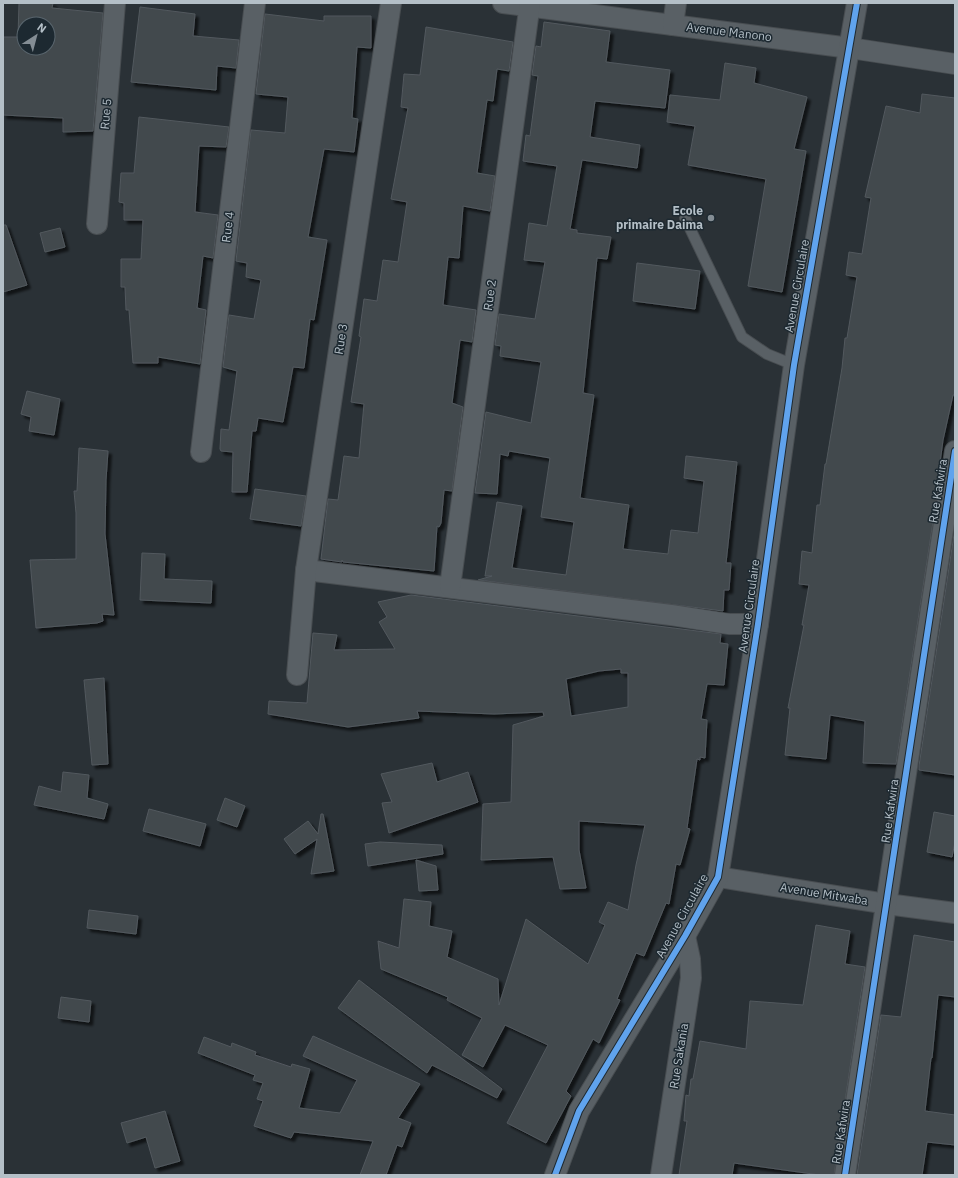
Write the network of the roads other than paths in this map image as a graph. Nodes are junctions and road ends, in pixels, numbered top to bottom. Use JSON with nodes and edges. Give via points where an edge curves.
{"nodes":[{"id":1,"x":115,"y":3,"type":"edge"},
{"id":2,"x":255,"y":3,"type":"edge"},
{"id":3,"x":391,"y":3,"type":"edge"},
{"id":4,"x":502,"y":3,"type":"edge"},
{"id":5,"x":676,"y":3,"type":"edge"},
{"id":6,"x":857,"y":3,"type":"edge"},
{"id":7,"x":530,"y":5,"type":"edge"},
{"id":8,"x":673,"y":25,"type":"junction"},
{"id":9,"x":850,"y":48,"type":"junction"},
{"id":10,"x":955,"y":64,"type":"edge"},
{"id":11,"x":685,"y":218,"type":"dead end"},
{"id":12,"x":97,"y":224,"type":"dead end"},
{"id":13,"x":794,"y":366,"type":"junction"},
{"id":14,"x":955,"y":451,"type":"edge"},
{"id":15,"x":201,"y":452,"type":"dead end"},
{"id":16,"x":306,"y":570,"type":"junction"},
{"id":17,"x":450,"y":588,"type":"junction"},
{"id":18,"x":758,"y":624,"type":"junction"},
{"id":19,"x":296,"y":675,"type":"dead end"},
{"id":20,"x":718,"y":876,"type":"junction"},
{"id":21,"x":887,"y":904,"type":"junction"},
{"id":22,"x":955,"y":913,"type":"edge"},
{"id":23,"x":685,"y":936,"type":"junction"},
{"id":24,"x":555,"y":1175,"type":"edge"},
{"id":25,"x":661,"y":1175,"type":"edge"},
{"id":26,"x":845,"y":1175,"type":"edge"}],
"edges":[{"from":1,"to":12,"type":"street","name":"Rue 5"},
{"from":2,"to":15,"type":"street","name":"Rue 4"},
{"from":3,"to":16,"type":"street","name":"Rue 3"},
{"from":4,"to":7,"type":"street","name":"Avenue Manono"},
{"from":5,"to":8,"type":"street"},
{"from":6,"to":9,"type":"street","name":"Avenue Circulaire"},
{"from":7,"to":8,"type":"street","name":"Avenue Manono"},
{"from":7,"to":17,"type":"street","name":"Rue 2"},
{"from":8,"to":9,"type":"street","name":"Avenue Manono"},
{"from":9,"to":10,"type":"street","name":"Avenue Manono"},
{"from":9,"to":13,"type":"street","name":"Avenue Circulaire"},
{"from":11,"to":13,"type":"lane","via":[[742,337],[767,354]]},
{"from":13,"to":18,"type":"street","name":"Avenue Circulaire"},
{"from":14,"to":21,"type":"street","name":"Rue Kafwira"},
{"from":16,"to":17,"type":"street"},
{"from":16,"to":19,"type":"street","name":"Rue 3"},
{"from":17,"to":18,"type":"street","via":[[728,624]]},
{"from":18,"to":20,"type":"street","name":"Avenue Circulaire"},
{"from":20,"to":21,"type":"street","name":"Avenue Mitwaba"},
{"from":20,"to":23,"type":"street","name":"Avenue Circulaire"},
{"from":21,"to":22,"type":"street","name":"Avenue Mitwaba"},
{"from":21,"to":26,"type":"street","name":"Rue Kafwira"},
{"from":23,"to":24,"type":"street","name":"Avenue Circulaire","via":[[579,1112]]},
{"from":23,"to":25,"type":"street","name":"Rue Sakania","via":[[691,978]]}]}
